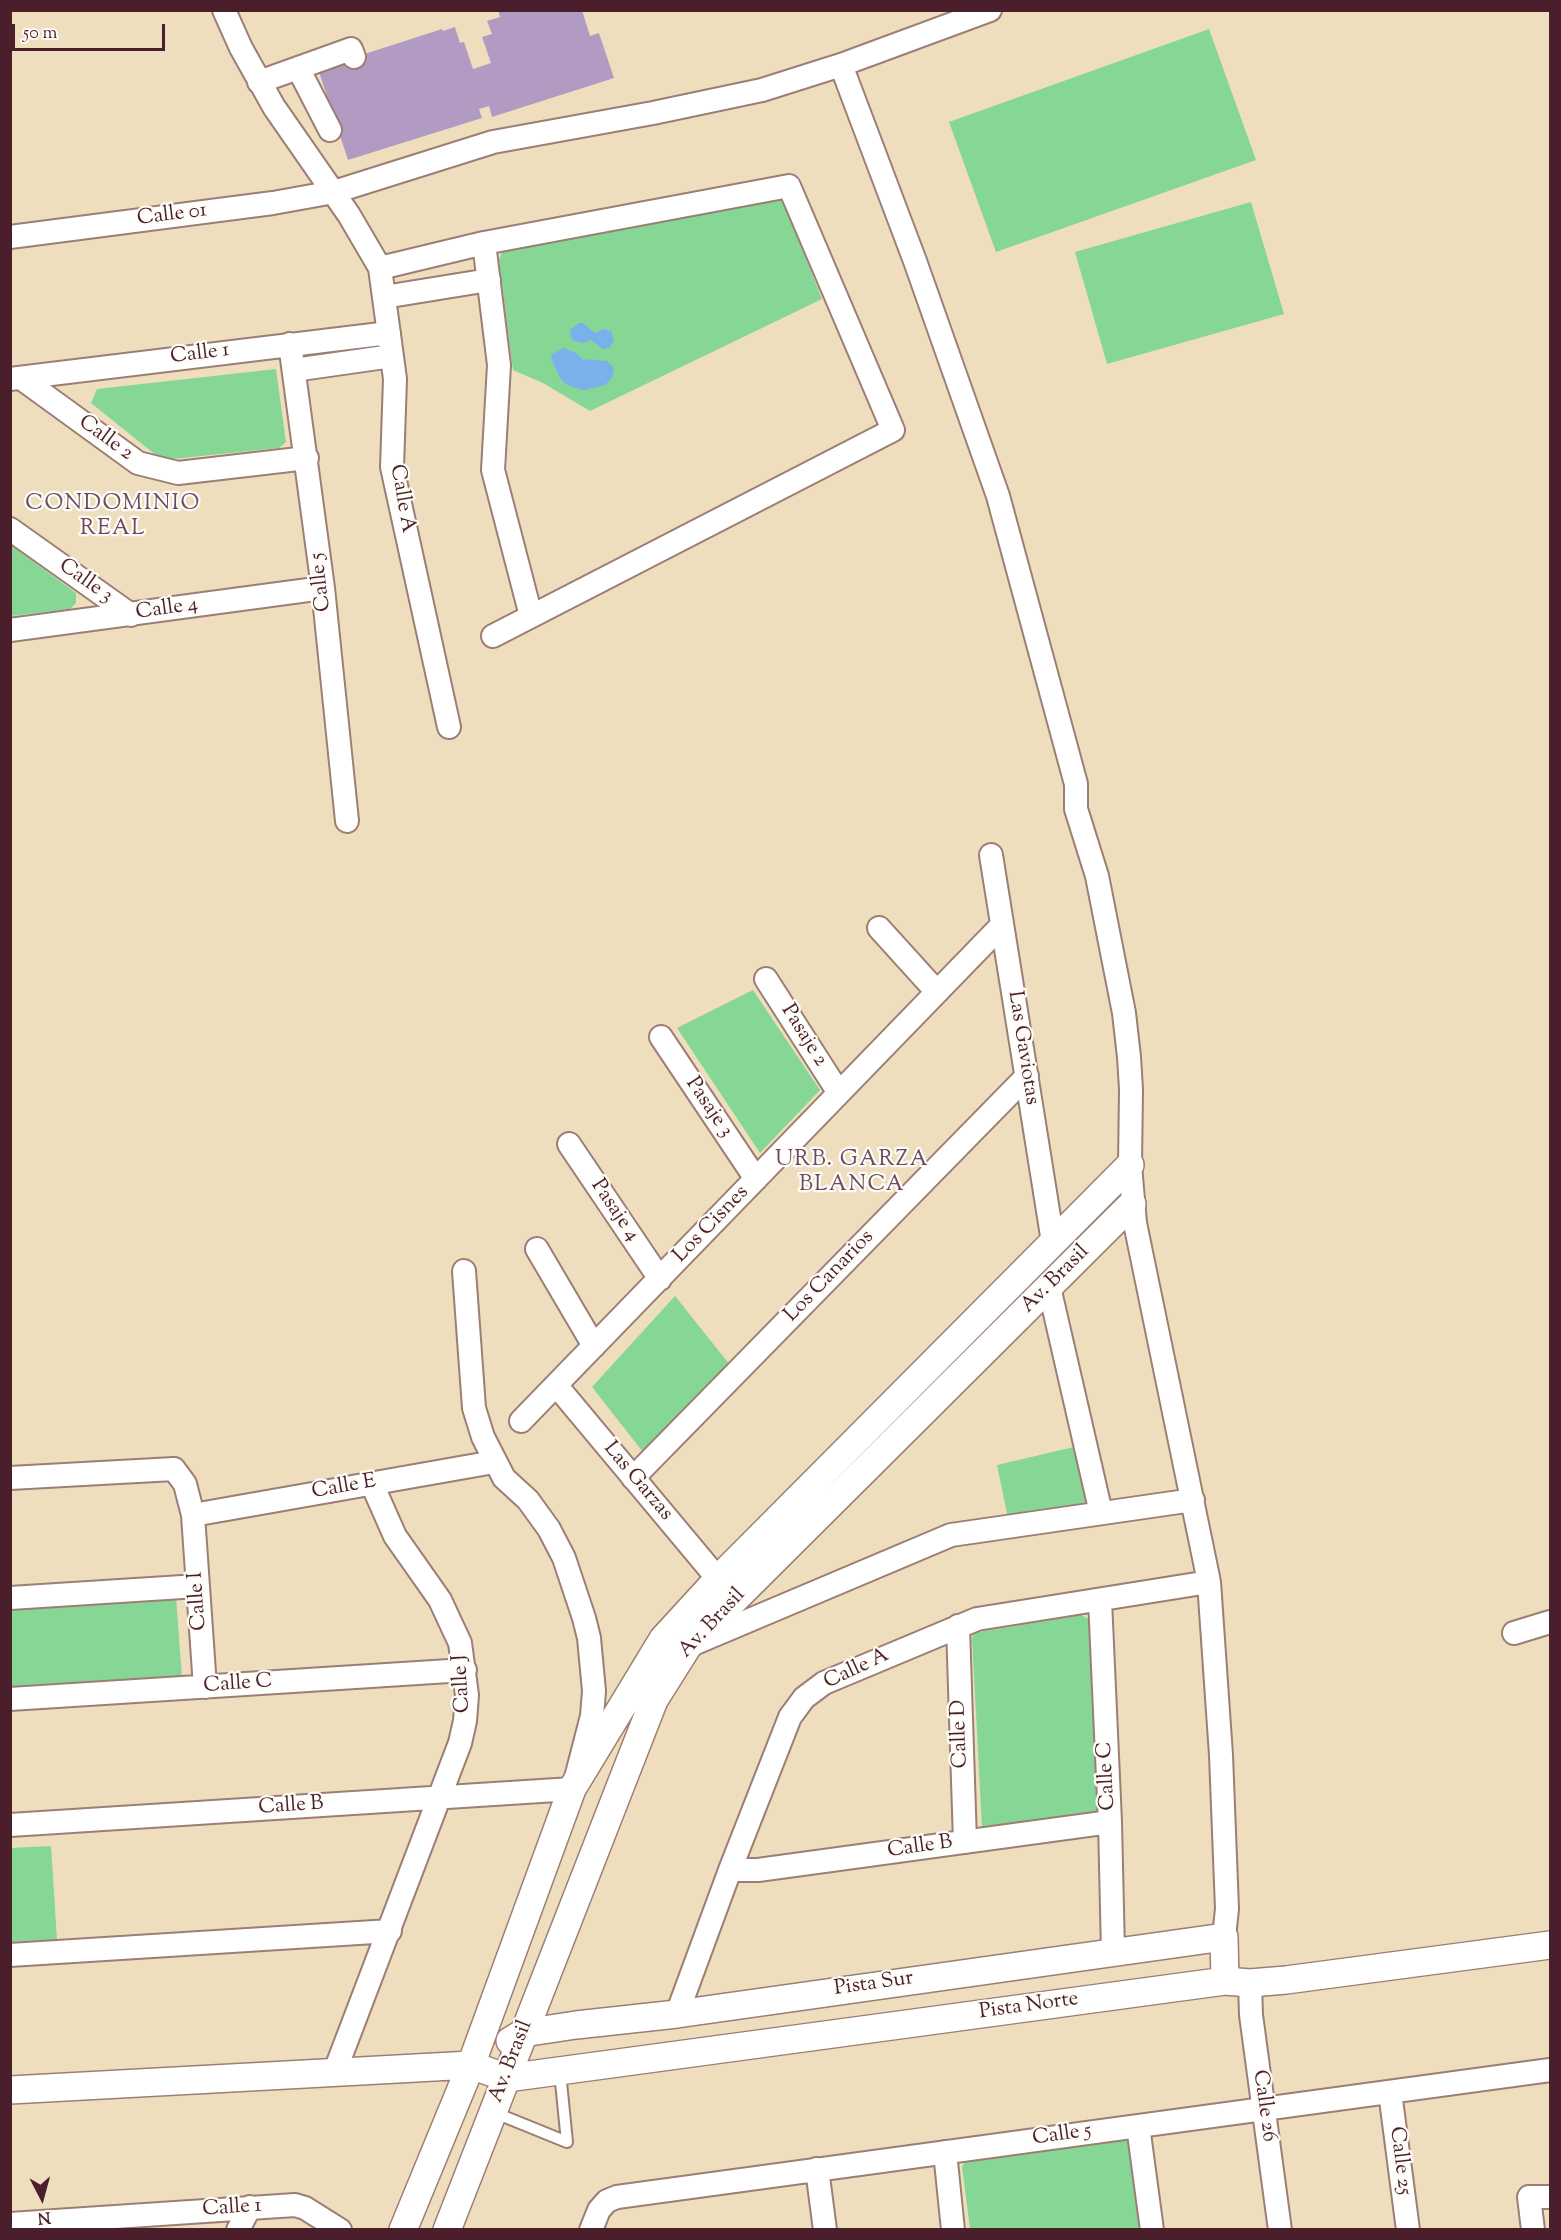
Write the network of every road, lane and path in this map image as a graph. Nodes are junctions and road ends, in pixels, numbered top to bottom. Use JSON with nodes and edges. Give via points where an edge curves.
{"nodes":[{"id":1,"x":224,"y":10,"type":"edge"},
{"id":2,"x":990,"y":10,"type":"edge"},
{"id":3,"x":354,"y":57,"type":"dead end"},
{"id":4,"x":841,"y":65,"type":"junction"},
{"id":5,"x":298,"y":68,"type":"junction"},
{"id":6,"x":260,"y":82,"type":"junction"},
{"id":7,"x":330,"y":130,"type":"dead end"},
{"id":8,"x":334,"y":192,"type":"junction"},
{"id":9,"x":10,"y":237,"type":"edge"},
{"id":10,"x":484,"y":243,"type":"junction"},
{"id":11,"x":380,"y":268,"type":"junction"},
{"id":12,"x":489,"y":280,"type":"junction"},
{"id":13,"x":384,"y":297,"type":"junction"},
{"id":14,"x":389,"y":333,"type":"junction"},
{"id":15,"x":290,"y":344,"type":"junction"},
{"id":16,"x":392,"y":356,"type":"junction"},
{"id":17,"x":294,"y":370,"type":"junction"},
{"id":18,"x":16,"y":379,"type":"edge"},
{"id":19,"x":307,"y":458,"type":"junction"},
{"id":20,"x":10,"y":529,"type":"edge"},
{"id":21,"x":323,"y":588,"type":"junction"},
{"id":22,"x":130,"y":615,"type":"junction"},
{"id":23,"x":531,"y":616,"type":"junction"},
{"id":24,"x":10,"y":630,"type":"edge"},
{"id":25,"x":493,"y":636,"type":"dead end"},
{"id":26,"x":449,"y":727,"type":"dead end"},
{"id":27,"x":347,"y":821,"type":"dead end"},
{"id":28,"x":991,"y":855,"type":"dead end"},
{"id":29,"x":1002,"y":925,"type":"junction"},
{"id":30,"x":879,"y":928,"type":"dead end"},
{"id":31,"x":766,"y":979,"type":"dead end"},
{"id":32,"x":937,"y":992,"type":"junction"},
{"id":33,"x":661,"y":1037,"type":"dead end"},
{"id":34,"x":1027,"y":1076,"type":"junction"},
{"id":35,"x":839,"y":1093,"type":"junction"},
{"id":36,"x":569,"y":1144,"type":"dead end"},
{"id":37,"x":1130,"y":1165,"type":"junction"},
{"id":38,"x":756,"y":1179,"type":"junction"},
{"id":39,"x":1132,"y":1204,"type":"junction"},
{"id":40,"x":1053,"y":1242,"type":"junction"},
{"id":41,"x":537,"y":1249,"type":"dead end"},
{"id":42,"x":464,"y":1271,"type":"dead end"},
{"id":43,"x":660,"y":1279,"type":"junction"},
{"id":44,"x":1049,"y":1287,"type":"junction"},
{"id":45,"x":594,"y":1346,"type":"junction"},
{"id":46,"x":556,"y":1385,"type":"junction"},
{"id":47,"x":521,"y":1421,"type":"dead end"},
{"id":48,"x":494,"y":1462,"type":"junction"},
{"id":49,"x":10,"y":1478,"type":"edge"},
{"id":50,"x":633,"y":1478,"type":"junction"},
{"id":51,"x":372,"y":1484,"type":"junction"},
{"id":52,"x":1192,"y":1500,"type":"junction"},
{"id":53,"x":1101,"y":1514,"type":"junction"},
{"id":54,"x":193,"y":1515,"type":"junction"},
{"id":55,"x":718,"y":1580,"type":"junction"},
{"id":56,"x":1209,"y":1582,"type":"junction"},
{"id":57,"x":198,"y":1586,"type":"junction"},
{"id":58,"x":10,"y":1598,"type":"edge"},
{"id":59,"x":1100,"y":1600,"type":"junction"},
{"id":60,"x":1551,"y":1622,"type":"edge"},
{"id":61,"x":958,"y":1626,"type":"junction"},
{"id":62,"x":1514,"y":1633,"type":"dead end"},
{"id":63,"x":688,"y":1646,"type":"junction"},
{"id":64,"x":465,"y":1670,"type":"junction"},
{"id":65,"x":205,"y":1687,"type":"junction"},
{"id":66,"x":10,"y":1699,"type":"edge"},
{"id":67,"x":572,"y":1789,"type":"junction"},
{"id":68,"x":440,"y":1798,"type":"junction"},
{"id":69,"x":1110,"y":1822,"type":"junction"},
{"id":70,"x":10,"y":1825,"type":"edge"},
{"id":71,"x":964,"y":1842,"type":"junction"},
{"id":72,"x":730,"y":1869,"type":"junction"},
{"id":73,"x":390,"y":1931,"type":"junction"},
{"id":74,"x":1224,"y":1937,"type":"junction"},
{"id":75,"x":1551,"y":1945,"type":"edge"},
{"id":76,"x":1113,"y":1952,"type":"junction"},
{"id":77,"x":10,"y":1955,"type":"edge"},
{"id":78,"x":1238,"y":1982,"type":"junction"},
{"id":79,"x":677,"y":2013,"type":"junction"},
{"id":80,"x":523,"y":2033,"type":"junction"},
{"id":81,"x":471,"y":2065,"type":"junction"},
{"id":82,"x":560,"y":2070,"type":"junction"},
{"id":83,"x":1551,"y":2070,"type":"edge"},
{"id":84,"x":334,"y":2071,"type":"junction"},
{"id":85,"x":507,"y":2078,"type":"junction"},
{"id":86,"x":10,"y":2090,"type":"edge"},
{"id":87,"x":1390,"y":2092,"type":"junction"},
{"id":88,"x":1263,"y":2109,"type":"junction"},
{"id":89,"x":493,"y":2112,"type":"junction"},
{"id":90,"x":1138,"y":2126,"type":"junction"},
{"id":91,"x":945,"y":2152,"type":"junction"},
{"id":92,"x":817,"y":2169,"type":"junction"},
{"id":93,"x":1540,"y":2197,"type":"edge"},
{"id":94,"x":250,"y":2207,"type":"junction"},
{"id":95,"x":10,"y":2224,"type":"edge"},
{"id":96,"x":51,"y":2225,"type":"edge"},
{"id":97,"x":238,"y":2229,"type":"edge"},
{"id":98,"x":340,"y":2229,"type":"edge"},
{"id":99,"x":404,"y":2229,"type":"edge"},
{"id":100,"x":447,"y":2229,"type":"edge"},
{"id":101,"x":591,"y":2229,"type":"edge"},
{"id":102,"x":825,"y":2229,"type":"edge"},
{"id":103,"x":953,"y":2229,"type":"edge"},
{"id":104,"x":1152,"y":2229,"type":"edge"},
{"id":105,"x":1280,"y":2229,"type":"edge"},
{"id":106,"x":1407,"y":2229,"type":"edge"},
{"id":107,"x":1533,"y":2229,"type":"edge"}],
"edges":[{"from":1,"to":6,"type":"street"},
{"from":2,"to":4,"type":"street","name":"Calle 01"},
{"from":3,"to":5,"type":"street","via":[[351,49]]},
{"from":4,"to":8,"type":"street","name":"Calle 01","via":[[745,94],[494,142]]},
{"from":4,"to":37,"type":"street","via":[[998,496],[1070,761],[1076,784],[1076,809],[1097,876],[1124,1013],[1131,1089]]},
{"from":5,"to":6,"type":"street"},
{"from":5,"to":7,"type":"street"},
{"from":6,"to":8,"type":"street"},
{"from":8,"to":9,"type":"street","name":"Calle 01"},
{"from":8,"to":11,"type":"street"},
{"from":10,"to":11,"type":"street"},
{"from":10,"to":12,"type":"street"},
{"from":10,"to":23,"type":"street","via":[[789,186],[893,430]]},
{"from":11,"to":13,"type":"street","name":"Calle A"},
{"from":12,"to":13,"type":"street"},
{"from":12,"to":23,"type":"street","via":[[499,365],[493,470]]},
{"from":13,"to":14,"type":"street","name":"Calle A"},
{"from":14,"to":15,"type":"street","name":"Calle 1"},
{"from":14,"to":16,"type":"street","name":"Calle A"},
{"from":15,"to":17,"type":"street","name":"Calle 5"},
{"from":15,"to":18,"type":"street","name":"Calle 1"},
{"from":16,"to":17,"type":"street"},
{"from":16,"to":26,"type":"street","name":"Calle A","via":[[396,379],[392,467]]},
{"from":17,"to":19,"type":"street","name":"Calle 5"},
{"from":18,"to":19,"type":"street","name":"Calle 2","via":[[138,463],[178,473]]},
{"from":19,"to":21,"type":"street","name":"Calle 5"},
{"from":20,"to":22,"type":"street","name":"Calle 3"},
{"from":21,"to":22,"type":"street","name":"Calle 4"},
{"from":21,"to":27,"type":"street","name":"Calle 5"},
{"from":22,"to":24,"type":"street","name":"Calle 4"},
{"from":23,"to":25,"type":"street"},
{"from":28,"to":29,"type":"street","name":"Las Gaviotas"},
{"from":29,"to":32,"type":"street","name":"Los Cisnes"},
{"from":29,"to":34,"type":"street","name":"Las Gaviotas"},
{"from":30,"to":32,"type":"street"},
{"from":31,"to":35,"type":"street","name":"Pasaje 2"},
{"from":32,"to":35,"type":"street","name":"Los Cisnes"},
{"from":33,"to":38,"type":"street","name":"Pasaje 3"},
{"from":34,"to":40,"type":"street","name":"Las Gaviotas"},
{"from":34,"to":50,"type":"street","name":"Los Canarios"},
{"from":35,"to":38,"type":"street","name":"Los Cisnes"},
{"from":36,"to":43,"type":"street","name":"Pasaje 4"},
{"from":37,"to":39,"type":"street"},
{"from":37,"to":40,"type":"street","name":"Av. Brasil"},
{"from":38,"to":43,"type":"street","name":"Los Cisnes"},
{"from":39,"to":44,"type":"street","name":"Av. Brasil"},
{"from":39,"to":52,"type":"street"},
{"from":40,"to":55,"type":"street","name":"Av. Brasil"},
{"from":41,"to":45,"type":"street"},
{"from":42,"to":48,"type":"street","via":[[474,1408]]},
{"from":43,"to":45,"type":"street","name":"Los Cisnes"},
{"from":44,"to":53,"type":"street"},
{"from":44,"to":63,"type":"street","name":"Av. Brasil"},
{"from":45,"to":46,"type":"street","name":"Los Cisnes"},
{"from":46,"to":47,"type":"street","name":"Los Cisnes"},
{"from":46,"to":50,"type":"street","name":"Las Garzas"},
{"from":48,"to":51,"type":"street","name":"Calle E"},
{"from":48,"to":67,"type":"street","via":[[549,1529],[564,1558],[589,1638],[592,1716]]},
{"from":49,"to":54,"type":"street","name":"Calle I","via":[[174,1469],[185,1485]]},
{"from":50,"to":55,"type":"street","name":"Las Garzas"},
{"from":51,"to":54,"type":"street","name":"Calle E"},
{"from":51,"to":64,"type":"street","name":"Calle J","via":[[395,1536],[440,1600],[460,1643]]},
{"from":52,"to":53,"type":"street"},
{"from":52,"to":56,"type":"street"},
{"from":53,"to":63,"type":"street","via":[[951,1535]]},
{"from":54,"to":57,"type":"street","name":"Calle I"},
{"from":55,"to":67,"type":"street","name":"Av. Brasil","via":[[663,1639]]},
{"from":56,"to":59,"type":"street","name":"Calle A"},
{"from":56,"to":74,"type":"street","via":[[1221,1755],[1227,1909]]},
{"from":57,"to":58,"type":"street"},
{"from":57,"to":65,"type":"street","name":"Calle I"},
{"from":59,"to":61,"type":"street","name":"Calle A","via":[[977,1619]]},
{"from":59,"to":69,"type":"street","name":"Calle C"},
{"from":60,"to":62,"type":"street"},
{"from":61,"to":71,"type":"street","name":"Calle D"},
{"from":61,"to":72,"type":"street","name":"Calle A","via":[[824,1683],[804,1698],[790,1717]]},
{"from":63,"to":80,"type":"street","name":"Av. Brasil","via":[[654,1700]]},
{"from":64,"to":65,"type":"street","name":"Calle C"},
{"from":64,"to":68,"type":"street","name":"Calle J","via":[[465,1721]]},
{"from":65,"to":66,"type":"street","name":"Calle C"},
{"from":67,"to":68,"type":"street","name":"Calle B"},
{"from":67,"to":81,"type":"street","name":"Av. Brasil"},
{"from":68,"to":70,"type":"street","name":"Calle B"},
{"from":68,"to":73,"type":"street","name":"Calle J"},
{"from":69,"to":71,"type":"street","name":"Calle B"},
{"from":69,"to":76,"type":"street","name":"Calle C"},
{"from":71,"to":72,"type":"street","name":"Calle B","via":[[758,1870]]},
{"from":72,"to":79,"type":"street","name":"Calle A"},
{"from":73,"to":77,"type":"street"},
{"from":73,"to":84,"type":"street","name":"Calle J"},
{"from":74,"to":76,"type":"street","name":"Pista Sur"},
{"from":74,"to":78,"type":"street"},
{"from":75,"to":78,"type":"street","name":"Pista Norte","via":[[1286,1980]]},
{"from":76,"to":79,"type":"street","name":"Pista Sur"},
{"from":78,"to":82,"type":"street","name":"Pista Norte"},
{"from":78,"to":88,"type":"street","name":"Calle 26","via":[[1251,2015]]},
{"from":79,"to":80,"type":"street","name":"Pista Sur"},
{"from":80,"to":81,"type":"street"},
{"from":80,"to":85,"type":"street","name":"Av. Brasil"},
{"from":81,"to":84,"type":"street"},
{"from":81,"to":85,"type":"street"},
{"from":81,"to":99,"type":"street","name":"Av. Brasil"},
{"from":82,"to":85,"type":"street","name":"Pista Norte"},
{"from":82,"to":89,"type":"lane","via":[[567,2142]]},
{"from":83,"to":87,"type":"street","name":"Calle 5"},
{"from":84,"to":86,"type":"street"},
{"from":85,"to":89,"type":"street","name":"Av. Brasil"},
{"from":87,"to":88,"type":"street","name":"Calle 5"},
{"from":87,"to":106,"type":"street","name":"Calle 25"},
{"from":88,"to":90,"type":"street","name":"Calle 5"},
{"from":88,"to":105,"type":"street","name":"Calle 26"},
{"from":89,"to":100,"type":"street","name":"Av. Brasil"},
{"from":90,"to":91,"type":"street","name":"Calle 5"},
{"from":90,"to":104,"type":"street"},
{"from":91,"to":92,"type":"street","name":"Calle 5"},
{"from":91,"to":103,"type":"street"},
{"from":92,"to":101,"type":"street","name":"Calle 5","via":[[617,2197],[599,2210]]},
{"from":92,"to":102,"type":"street"},
{"from":93,"to":107,"type":"street"},
{"from":94,"to":96,"type":"street","name":"Calle 1"},
{"from":94,"to":97,"type":"street"},
{"from":94,"to":98,"type":"street","name":"Calle 1","via":[[295,2205]]},
{"from":95,"to":96,"type":"street","name":"Calle 1"}]}
